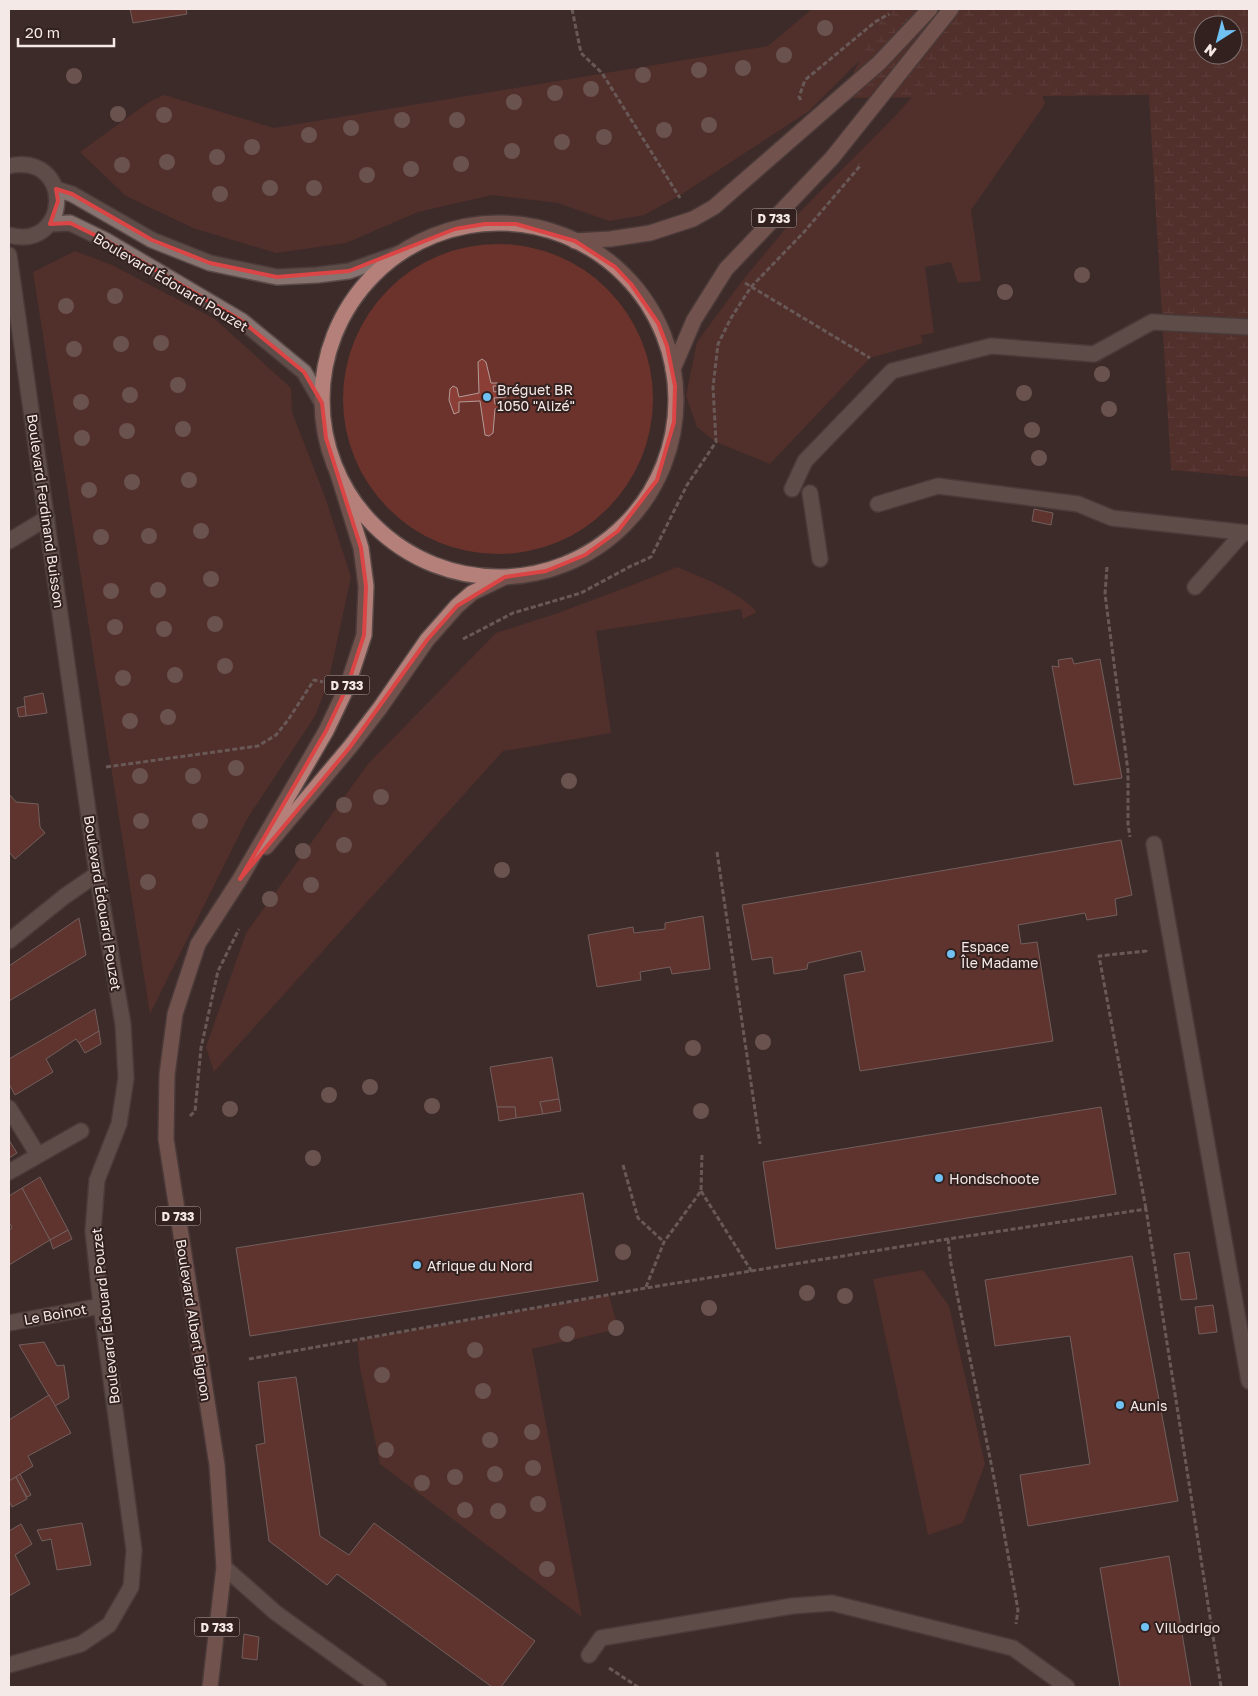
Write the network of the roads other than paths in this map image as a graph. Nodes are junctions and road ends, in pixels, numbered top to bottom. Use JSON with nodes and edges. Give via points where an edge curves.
{"nodes":[{"id":1,"x":930,"y":9,"type":"edge"},
{"id":2,"x":951,"y":9,"type":"edge"},
{"id":3,"x":9,"y":166,"type":"edge"},
{"id":4,"x":56,"y":189,"type":"junction"},
{"id":5,"x":50,"y":224,"type":"junction"},
{"id":6,"x":9,"y":235,"type":"edge"},
{"id":7,"x":575,"y":241,"type":"junction"},
{"id":8,"x":400,"y":253,"type":"junction"},
{"id":9,"x":9,"y":255,"type":"edge"},
{"id":10,"x":1249,"y":327,"type":"edge"},
{"id":11,"x":673,"y":369,"type":"junction"},
{"id":12,"x":322,"y":403,"type":"junction"},
{"id":13,"x":337,"y":471,"type":"junction"},
{"id":14,"x":792,"y":489,"type":"dead end"},
{"id":15,"x":810,"y":493,"type":"dead end"},
{"id":16,"x":878,"y":504,"type":"dead end"},
{"id":17,"x":46,"y":518,"type":"junction"},
{"id":18,"x":1246,"y":533,"type":"edge"},
{"id":19,"x":9,"y":541,"type":"edge"},
{"id":20,"x":820,"y":559,"type":"dead end"},
{"id":21,"x":506,"y":577,"type":"junction"},
{"id":22,"x":1195,"y":586,"type":"dead end"},
{"id":23,"x":83,"y":767,"type":"joint"},
{"id":24,"x":1154,"y":844,"type":"dead end"},
{"id":25,"x":97,"y":874,"type":"junction"},
{"id":26,"x":240,"y":879,"type":"junction"},
{"id":27,"x":9,"y":941,"type":"edge"},
{"id":28,"x":9,"y":1108,"type":"edge"},
{"id":29,"x":81,"y":1131,"type":"dead end"},
{"id":30,"x":38,"y":1155,"type":"junction"},
{"id":31,"x":9,"y":1172,"type":"edge"},
{"id":32,"x":101,"y":1306,"type":"junction"},
{"id":33,"x":9,"y":1323,"type":"edge"},
{"id":34,"x":1249,"y":1380,"type":"edge"},
{"id":35,"x":224,"y":1567,"type":"junction"},
{"id":36,"x":589,"y":1655,"type":"road end"},
{"id":37,"x":9,"y":1665,"type":"edge"},
{"id":38,"x":210,"y":1687,"type":"edge"},
{"id":39,"x":379,"y":1687,"type":"edge"},
{"id":40,"x":1067,"y":1687,"type":"edge"}],
"edges":[{"from":1,"to":7,"type":"main road","via":[[879,63],[714,207],[693,219],[650,233]]},
{"from":2,"to":11,"type":"main road","number":"D 733","via":[[832,158],[726,270],[694,320]]},
{"from":3,"to":4,"type":"street","name":"Boulevard Édouard Pouzet","via":[[28,164],[37,168],[46,173]]},
{"from":4,"to":5,"type":"street","via":[[56,213]]},
{"from":4,"to":8,"type":"street","name":"Boulevard Édouard Pouzet","via":[[72,194],[152,240],[210,263],[277,277],[349,271]]},
{"from":5,"to":6,"type":"street","via":[[30,236]]},
{"from":5,"to":12,"type":"street","name":"Boulevard Édouard Pouzet","via":[[70,223],[105,240],[242,321],[304,372]]},
{"from":7,"to":8,"type":"main road","via":[[546,230],[516,224],[486,224],[455,228]]},
{"from":7,"to":11,"type":"main road","via":[[615,267],[632,284],[658,324]]},
{"from":8,"to":12,"type":"main road","via":[[370,278],[346,310],[330,345],[322,383]]},
{"from":9,"to":17,"type":"street","name":"Boulevard Ferdinand Buisson"},
{"from":10,"to":14,"type":"street","via":[[1152,322],[1094,354],[991,346],[892,371],[805,461]]},
{"from":11,"to":21,"type":"main road","via":[[675,404],[671,439],[657,480],[633,516],[585,555],[546,571]]},
{"from":12,"to":13,"type":"main road","via":[[326,438]]},
{"from":13,"to":21,"type":"main road","via":[[361,511],[395,544],[415,556],[459,572]]},
{"from":13,"to":26,"type":"main road","number":"D 733","via":[[361,548],[366,586],[364,635],[347,687],[326,731]]},
{"from":15,"to":20,"type":"street"},
{"from":16,"to":18,"type":"street","via":[[938,486],[1078,504],[1112,518]]},
{"from":17,"to":19,"type":"street"},
{"from":17,"to":23,"type":"street","name":"Boulevard Ferdinand Buisson"},
{"from":18,"to":22,"type":"street"},
{"from":21,"to":26,"type":"main road","number":"D 733","via":[[472,593],[427,640],[350,747]]},
{"from":23,"to":25,"type":"street","name":"Boulevard Édouard Pouzet"},
{"from":24,"to":34,"type":"street"},
{"from":25,"to":27,"type":"street"},
{"from":25,"to":32,"type":"street","name":"Boulevard Édouard Pouzet","via":[[123,1024],[126,1078],[119,1124],[97,1180],[93,1231]]},
{"from":26,"to":35,"type":"main road","name":"Boulevard Albert Bignon","number":"D 733","via":[[198,944],[175,1014],[167,1075],[166,1139],[217,1465]]},
{"from":28,"to":30,"type":"street"},
{"from":29,"to":30,"type":"street"},
{"from":30,"to":31,"type":"street"},
{"from":32,"to":33,"type":"street","name":"Le Boinot"},
{"from":32,"to":37,"type":"street","name":"Boulevard Édouard Pouzet","via":[[134,1550],[131,1587],[110,1625],[81,1644]]},
{"from":35,"to":38,"type":"main road","name":"Boulevard Albert Bignon","number":"D 733"},
{"from":35,"to":39,"type":"street","via":[[276,1613]]},
{"from":36,"to":40,"type":"street","via":[[601,1638],[792,1606],[832,1604],[1013,1648]]}]}
